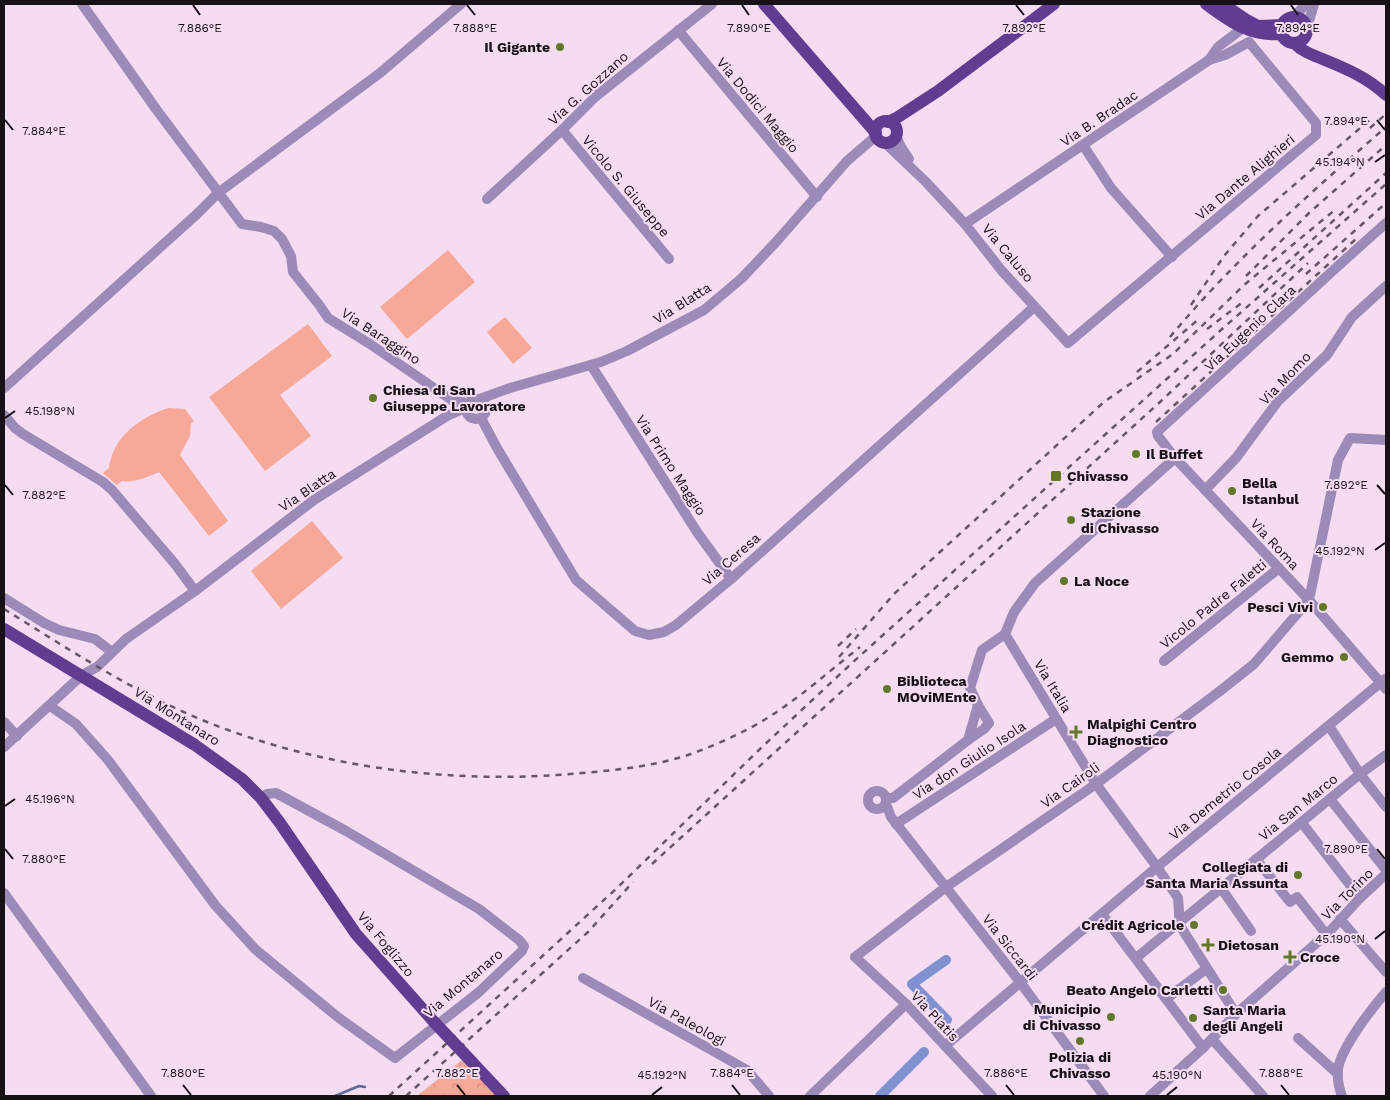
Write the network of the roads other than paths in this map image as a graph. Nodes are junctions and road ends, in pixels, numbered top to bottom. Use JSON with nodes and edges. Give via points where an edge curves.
{"nodes":[{"id":1,"x":82,"y":4,"type":"edge"},
{"id":2,"x":461,"y":4,"type":"edge"},
{"id":3,"x":712,"y":4,"type":"edge"},
{"id":4,"x":764,"y":4,"type":"edge"},
{"id":5,"x":1054,"y":4,"type":"edge"},
{"id":6,"x":1206,"y":4,"type":"edge"},
{"id":7,"x":1223,"y":4,"type":"edge"},
{"id":8,"x":1306,"y":4,"type":"edge"},
{"id":9,"x":1314,"y":4,"type":"edge"},
{"id":10,"x":1294,"y":18,"type":"junction"},
{"id":11,"x":1243,"y":28,"type":"junction"},
{"id":12,"x":678,"y":30,"type":"junction"},
{"id":13,"x":1283,"y":30,"type":"junction"},
{"id":14,"x":1302,"y":36,"type":"junction"},
{"id":15,"x":1209,"y":60,"type":"junction"},
{"id":16,"x":938,"y":91,"type":"junction"},
{"id":17,"x":1386,"y":94,"type":"edge"},
{"id":18,"x":857,"y":110,"type":"junction"},
{"id":19,"x":886,"y":122,"type":"junction"},
{"id":20,"x":562,"y":130,"type":"junction"},
{"id":21,"x":897,"y":134,"type":"junction"},
{"id":22,"x":879,"y":137,"type":"junction"},
{"id":23,"x":1083,"y":145,"type":"junction"},
{"id":24,"x":926,"y":182,"type":"junction"},
{"id":25,"x":218,"y":193,"type":"junction"},
{"id":26,"x":817,"y":197,"type":"junction"},
{"id":27,"x":487,"y":199,"type":"dead end"},
{"id":28,"x":1386,"y":223,"type":"edge"},
{"id":29,"x":965,"y":224,"type":"junction"},
{"id":30,"x":1172,"y":256,"type":"junction"},
{"id":31,"x":669,"y":259,"type":"dead end"},
{"id":32,"x":1386,"y":286,"type":"edge"},
{"id":33,"x":1034,"y":306,"type":"junction"},
{"id":34,"x":1068,"y":343,"type":"joint"},
{"id":35,"x":590,"y":365,"type":"junction"},
{"id":36,"x":4,"y":388,"type":"edge"},
{"id":37,"x":471,"y":403,"type":"junction"},
{"id":38,"x":4,"y":415,"type":"edge"},
{"id":39,"x":476,"y":418,"type":"junction"},
{"id":40,"x":440,"y":422,"type":"junction"},
{"id":41,"x":1386,"y":440,"type":"edge"},
{"id":42,"x":1175,"y":458,"type":"junction"},
{"id":43,"x":1205,"y":490,"type":"junction"},
{"id":44,"x":1279,"y":568,"type":"junction"},
{"id":45,"x":731,"y":579,"type":"junction"},
{"id":46,"x":195,"y":591,"type":"junction"},
{"id":47,"x":4,"y":598,"type":"edge"},
{"id":48,"x":1309,"y":600,"type":"junction"},
{"id":49,"x":4,"y":629,"type":"edge"},
{"id":50,"x":1005,"y":634,"type":"junction"},
{"id":51,"x":112,"y":652,"type":"junction"},
{"id":52,"x":1164,"y":661,"type":"dead end"},
{"id":53,"x":82,"y":676,"type":"junction"},
{"id":54,"x":1385,"y":683,"type":"edge"},
{"id":55,"x":978,"y":705,"type":"junction"},
{"id":56,"x":50,"y":706,"type":"junction"},
{"id":57,"x":1056,"y":719,"type":"junction"},
{"id":58,"x":4,"y":722,"type":"edge"},
{"id":59,"x":1329,"y":726,"type":"junction"},
{"id":60,"x":17,"y":736,"type":"junction"},
{"id":61,"x":968,"y":740,"type":"junction"},
{"id":62,"x":4,"y":747,"type":"edge"},
{"id":63,"x":1386,"y":755,"type":"edge"},
{"id":64,"x":1360,"y":774,"type":"junction"},
{"id":65,"x":1096,"y":784,"type":"junction"},
{"id":66,"x":261,"y":798,"type":"junction"},
{"id":67,"x":1330,"y":799,"type":"junction"},
{"id":68,"x":1386,"y":807,"type":"edge"},
{"id":69,"x":894,"y":821,"type":"junction"},
{"id":70,"x":1302,"y":823,"type":"junction"},
{"id":71,"x":1256,"y":859,"type":"junction"},
{"id":72,"x":1157,"y":867,"type":"junction"},
{"id":73,"x":1386,"y":870,"type":"edge"},
{"id":74,"x":1386,"y":874,"type":"edge"},
{"id":75,"x":946,"y":887,"type":"junction"},
{"id":76,"x":1221,"y":888,"type":"junction"},
{"id":77,"x":4,"y":894,"type":"edge"},
{"id":78,"x":1360,"y":898,"type":"junction"},
{"id":79,"x":1102,"y":914,"type":"junction"},
{"id":80,"x":1340,"y":919,"type":"junction"},
{"id":81,"x":1179,"y":924,"type":"junction"},
{"id":82,"x":1251,"y":931,"type":"dead end"},
{"id":83,"x":1326,"y":934,"type":"junction"},
{"id":84,"x":855,"y":957,"type":"joint"},
{"id":85,"x":1136,"y":958,"type":"junction"},
{"id":86,"x":1206,"y":969,"type":"junction"},
{"id":87,"x":1386,"y":972,"type":"edge"},
{"id":88,"x":583,"y":978,"type":"dead end"},
{"id":89,"x":1020,"y":982,"type":"junction"},
{"id":90,"x":1386,"y":992,"type":"edge"},
{"id":91,"x":1166,"y":998,"type":"junction"},
{"id":92,"x":906,"y":1004,"type":"junction"},
{"id":93,"x":1236,"y":1014,"type":"junction"},
{"id":94,"x":1298,"y":1038,"type":"dead end"},
{"id":95,"x":1212,"y":1039,"type":"junction"},
{"id":96,"x":945,"y":1046,"type":"junction"},
{"id":97,"x":1203,"y":1048,"type":"junction"},
{"id":98,"x":1338,"y":1074,"type":"junction"},
{"id":99,"x":151,"y":1096,"type":"edge"},
{"id":100,"x":504,"y":1096,"type":"edge"},
{"id":101,"x":769,"y":1096,"type":"edge"},
{"id":102,"x":810,"y":1096,"type":"edge"},
{"id":103,"x":992,"y":1096,"type":"edge"},
{"id":104,"x":1104,"y":1096,"type":"edge"},
{"id":105,"x":1150,"y":1096,"type":"edge"},
{"id":106,"x":1263,"y":1096,"type":"edge"},
{"id":107,"x":1342,"y":1096,"type":"edge"}],
"edges":[{"from":1,"to":25,"type":"street","name":"Via Baraggino"},
{"from":2,"to":25,"type":"street","via":[[380,73]]},
{"from":3,"to":12,"type":"street","name":"Via G. Gozzano"},
{"from":4,"to":18,"type":"main road","name":"Via Caluso"},
{"from":5,"to":16,"type":"main road"},
{"from":6,"to":11,"type":"main road"},
{"from":7,"to":13,"type":"main road","via":[[1258,26]]},
{"from":8,"to":10,"type":"street"},
{"from":9,"to":14,"type":"street"},
{"from":10,"to":13,"type":"main road","via":[[1289,19]]},
{"from":10,"to":14,"type":"main road","via":[[1304,22]]},
{"from":11,"to":13,"type":"main road","via":[[1271,35]]},
{"from":11,"to":15,"type":"street","name":"Via B. Bradac","via":[[1218,47]]},
{"from":12,"to":20,"type":"street","name":"Via G. Gozzano","via":[[595,97]]},
{"from":12,"to":26,"type":"street","name":"Via Dodici Maggio"},
{"from":13,"to":14,"type":"main road","via":[[1287,40]]},
{"from":14,"to":17,"type":"main road","via":[[1305,52],[1361,76]]},
{"from":15,"to":23,"type":"street","name":"Via B. Bradac"},
{"from":15,"to":30,"type":"street","name":"Via Dante Alighieri","via":[[1249,42],[1316,123],[1316,135]]},
{"from":16,"to":19,"type":"main road"},
{"from":16,"to":21,"type":"main road"},
{"from":18,"to":19,"type":"main road","name":"Via Caluso"},
{"from":18,"to":22,"type":"main road","name":"Via Caluso"},
{"from":19,"to":21,"type":"main road","via":[[895,127]]},
{"from":19,"to":22,"type":"main road","via":[[877,127]]},
{"from":20,"to":27,"type":"street","name":"Via G. Gozzano"},
{"from":20,"to":31,"type":"street","name":"Vicolo S. Giuseppe"},
{"from":21,"to":22,"type":"main road","via":[[892,142]]},
{"from":21,"to":24,"type":"street","name":"Via Caluso","via":[[901,147]]},
{"from":22,"to":24,"type":"street","name":"Via Caluso"},
{"from":22,"to":26,"type":"street","name":"Via Blatta","via":[[847,162]]},
{"from":23,"to":29,"type":"street","name":"Via B. Bradac"},
{"from":23,"to":30,"type":"street","via":[[1111,188]]},
{"from":24,"to":29,"type":"street","name":"Via Caluso"},
{"from":25,"to":36,"type":"street"},
{"from":25,"to":37,"type":"street","name":"Via Baraggino","via":[[242,224],[274,231],[282,240],[293,272],[328,318],[453,401]]},
{"from":26,"to":35,"type":"street","name":"Via Blatta","via":[[742,278],[704,310],[627,351]]},
{"from":28,"to":42,"type":"street","name":"Via Eugenio Clara","via":[[1159,429],[1158,436]]},
{"from":29,"to":33,"type":"street","name":"Via Caluso"},
{"from":30,"to":34,"type":"street","name":"Via Dante Alighieri"},
{"from":32,"to":43,"type":"street","name":"Via Momo","via":[[1352,317],[1327,355],[1278,401],[1236,458]]},
{"from":33,"to":34,"type":"street","name":"Via Caluso"},
{"from":33,"to":45,"type":"street","name":"Via Ceresa"},
{"from":35,"to":37,"type":"street","name":"Via Blatta"},
{"from":35,"to":45,"type":"street","name":"Via Primo Maggio"},
{"from":37,"to":39,"type":"street","via":[[468,414]]},
{"from":37,"to":39,"type":"street","via":[[483,402],[486,407],[485,413]]},
{"from":37,"to":40,"type":"street","name":"Via Blatta"},
{"from":38,"to":46,"type":"street","via":[[23,434],[112,490]]},
{"from":39,"to":40,"type":"street","name":"Via Blatta","via":[[462,417]]},
{"from":39,"to":45,"type":"street","name":"Via Ceresa","via":[[576,580],[636,631],[649,635],[664,632]]},
{"from":40,"to":46,"type":"street","name":"Via Blatta","via":[[314,500]]},
{"from":41,"to":48,"type":"street","via":[[1350,438],[1338,460]]},
{"from":42,"to":43,"type":"street","name":"Via Roma"},
{"from":42,"to":50,"type":"street","via":[[1034,583],[1014,612]]},
{"from":43,"to":44,"type":"street","name":"Via Roma"},
{"from":44,"to":48,"type":"street","name":"Via Roma"},
{"from":44,"to":52,"type":"street","name":"Vicolo Padre Faletti"},
{"from":46,"to":51,"type":"street","name":"Via Blatta"},
{"from":47,"to":51,"type":"street","via":[[44,623],[95,639]]},
{"from":48,"to":54,"type":"street","name":"Via Roma"},
{"from":48,"to":65,"type":"street","name":"Via Cairoli","via":[[1254,664]]},
{"from":49,"to":53,"type":"main road","name":"Via Montanaro"},
{"from":50,"to":55,"type":"street","via":[[982,650],[970,688]]},
{"from":50,"to":57,"type":"street","name":"Via Italia"},
{"from":51,"to":53,"type":"street","name":"Via Blatta"},
{"from":53,"to":56,"type":"street","name":"Via Blatta"},
{"from":53,"to":66,"type":"main road","name":"Via Montanaro","via":[[218,760]]},
{"from":54,"to":59,"type":"street","name":"Via Demetrio Cosola"},
{"from":55,"to":61,"type":"street"},
{"from":55,"to":61,"type":"street","via":[[989,723]]},
{"from":56,"to":60,"type":"street","name":"Via Blatta"},
{"from":56,"to":66,"type":"street","name":"Via Montanaro","via":[[76,724],[108,760],[215,905],[255,949],[339,1018],[395,1058],[479,992],[522,951],[524,946],[519,940],[479,908],[276,793]]},
{"from":57,"to":65,"type":"street","name":"Via Italia"},
{"from":57,"to":69,"type":"street","name":"Via don Giulio Isola"},
{"from":58,"to":60,"type":"street"},
{"from":59,"to":64,"type":"street"},
{"from":59,"to":72,"type":"street","name":"Via Demetrio Cosola"},
{"from":60,"to":62,"type":"street","name":"Via Blatta"},
{"from":61,"to":69,"type":"street","name":"Via Siccardi","via":[[884,804]]},
{"from":63,"to":64,"type":"street","name":"Via San Marco"},
{"from":64,"to":67,"type":"street","name":"Via San Marco"},
{"from":64,"to":68,"type":"street"},
{"from":65,"to":72,"type":"street","name":"Via Italia"},
{"from":65,"to":75,"type":"street","name":"Via Cairoli"},
{"from":66,"to":100,"type":"main road","name":"Via Foglizzo","bridge":true,"via":[[356,934]]},
{"from":67,"to":70,"type":"street","name":"Via San Marco"},
{"from":67,"to":73,"type":"street"},
{"from":69,"to":75,"type":"street","name":"Via Siccardi"},
{"from":70,"to":71,"type":"street","name":"Via San Marco"},
{"from":70,"to":78,"type":"street"},
{"from":71,"to":76,"type":"street","name":"Via San Marco"},
{"from":71,"to":83,"type":"street","via":[[1290,902],[1297,897]]},
{"from":72,"to":79,"type":"street","name":"Via Demetrio Cosola"},
{"from":72,"to":81,"type":"street","name":"Via Italia","via":[[1178,898]]},
{"from":74,"to":78,"type":"street","name":"Via Torino"},
{"from":75,"to":84,"type":"street","name":"Via Cairoli"},
{"from":75,"to":89,"type":"street","name":"Via Siccardi"},
{"from":76,"to":81,"type":"street","name":"Via San Marco"},
{"from":76,"to":82,"type":"street"},
{"from":77,"to":99,"type":"street"},
{"from":78,"to":80,"type":"street","name":"Via Torino"},
{"from":79,"to":85,"type":"street"},
{"from":79,"to":89,"type":"street","name":"Via Demetrio Cosola"},
{"from":80,"to":83,"type":"street","name":"Via Torino"},
{"from":80,"to":87,"type":"street"},
{"from":81,"to":85,"type":"street","name":"Via San Marco"},
{"from":81,"to":86,"type":"street"},
{"from":83,"to":93,"type":"street","name":"Via Torino"},
{"from":84,"to":92,"type":"street","name":"Via Platis"},
{"from":85,"to":91,"type":"street"},
{"from":86,"to":91,"type":"street"},
{"from":86,"to":93,"type":"street"},
{"from":88,"to":101,"type":"street","name":"Via Paleologi","via":[[747,1070]]},
{"from":89,"to":96,"type":"street","name":"Via Demetrio Cosola"},
{"from":89,"to":104,"type":"street","name":"Via Siccardi"},
{"from":90,"to":98,"type":"street","via":[[1353,1038]]},
{"from":91,"to":97,"type":"street"},
{"from":92,"to":96,"type":"street","name":"Via Platis"},
{"from":92,"to":102,"type":"street"},
{"from":93,"to":95,"type":"street","name":"Via Torino"},
{"from":94,"to":98,"type":"street"},
{"from":95,"to":97,"type":"street","name":"Via Torino"},
{"from":95,"to":106,"type":"street"},
{"from":96,"to":103,"type":"street","name":"Via Platis"},
{"from":97,"to":105,"type":"street","name":"Via Torino"},
{"from":98,"to":107,"type":"street"}]}
